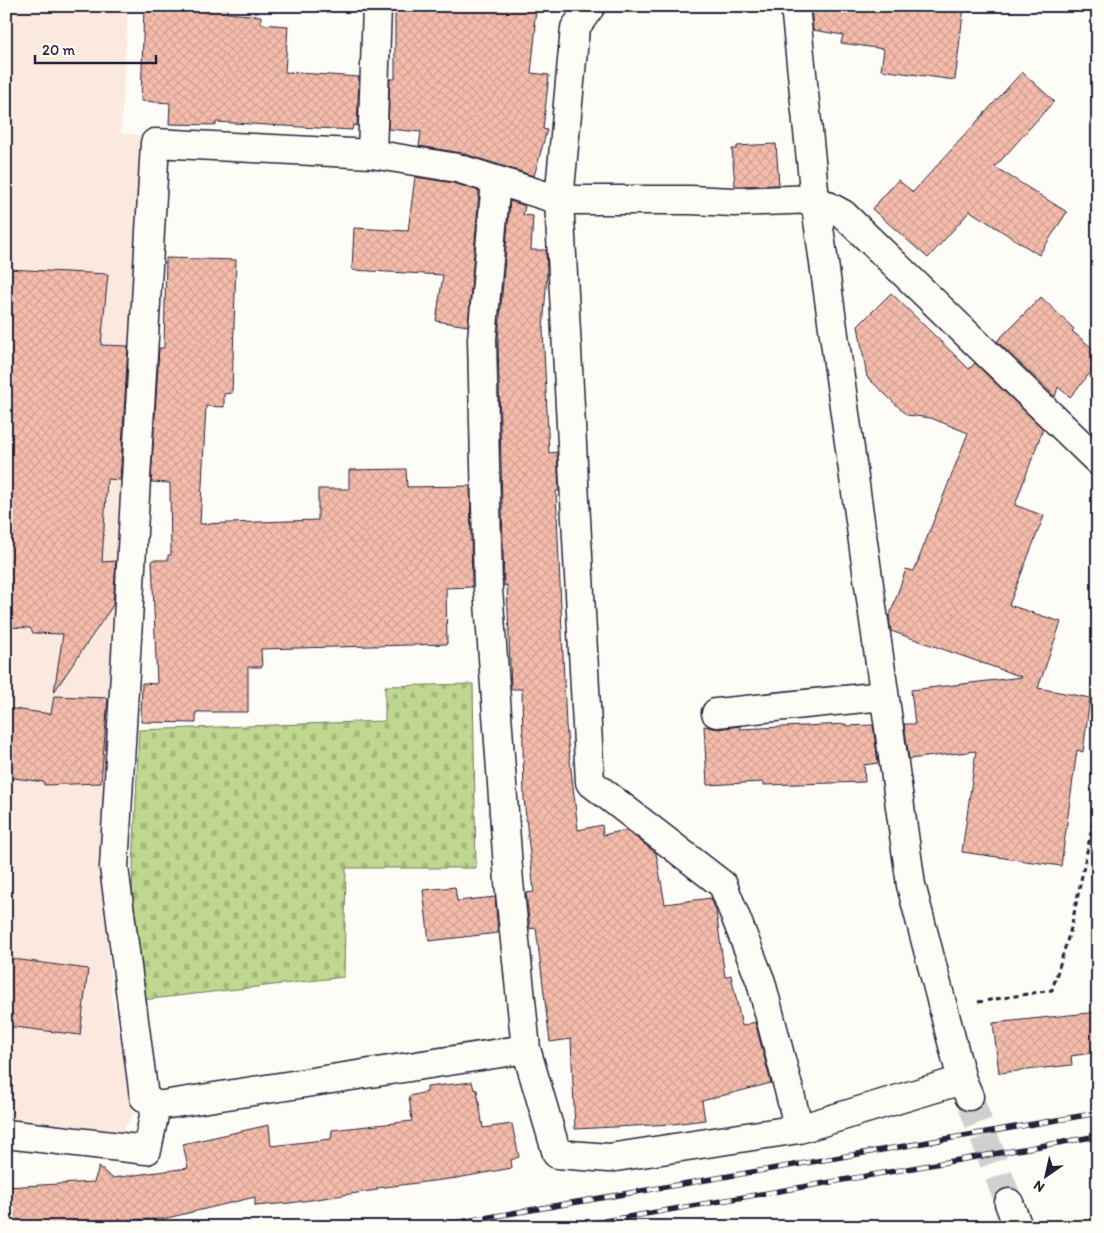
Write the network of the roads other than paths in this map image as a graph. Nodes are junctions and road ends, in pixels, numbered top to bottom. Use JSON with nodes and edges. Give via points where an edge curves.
{"nodes":[{"id":1,"x":376,"y":6,"type":"edge"},
{"id":2,"x":591,"y":6,"type":"edge"},
{"id":3,"x":795,"y":6,"type":"edge"},
{"id":4,"x":372,"y":154,"type":"junction"},
{"id":5,"x":496,"y":181,"type":"junction"},
{"id":6,"x":815,"y":199,"type":"junction"},
{"id":7,"x":559,"y":200,"type":"junction"},
{"id":8,"x":1098,"y":461,"type":"edge"},
{"id":9,"x":884,"y":696,"type":"junction"},
{"id":10,"x":716,"y":712,"type":"dead end"},
{"id":11,"x":526,"y":1049,"type":"junction"},
{"id":12,"x":156,"y":1106,"type":"junction"},
{"id":13,"x":799,"y":1129,"type":"junction"},
{"id":14,"x":6,"y":1134,"type":"edge"}],
"edges":[{"from":1,"to":4,"type":"street"},
{"from":2,"to":7,"type":"street","via":[[574,28]]},
{"from":3,"to":6,"type":"street"},
{"from":4,"to":5,"type":"street","via":[[457,168]]},
{"from":4,"to":12,"type":"street","via":[[156,143],[114,867],[144,1097]]},
{"from":5,"to":7,"type":"street"},
{"from":5,"to":11,"type":"street","via":[[482,339],[488,588],[509,882]]},
{"from":6,"to":7,"type":"street","via":[[734,202]]},
{"from":6,"to":8,"type":"street","via":[[843,214]]},
{"from":6,"to":9,"type":"street"},
{"from":7,"to":13,"type":"street","via":[[590,782],[723,885],[761,982]]},
{"from":9,"to":10,"type":"street"},
{"from":9,"to":13,"type":"street","via":[[911,885],[966,1088]]},
{"from":11,"to":12,"type":"street"},
{"from":11,"to":13,"type":"street","via":[[557,1154],[610,1158]]},
{"from":12,"to":14,"type":"street","via":[[147,1150]]}]}
